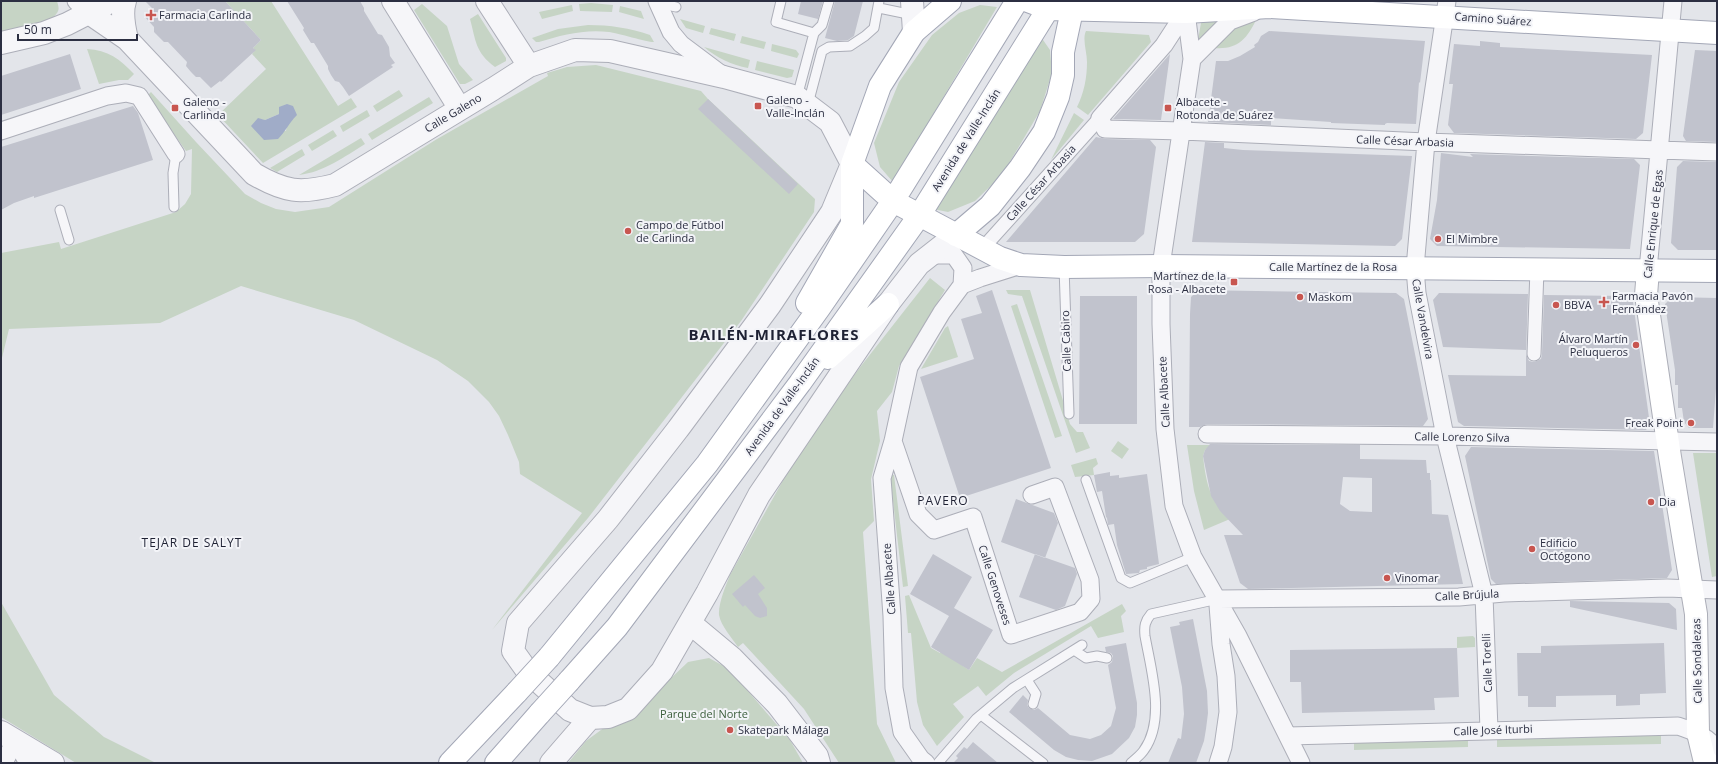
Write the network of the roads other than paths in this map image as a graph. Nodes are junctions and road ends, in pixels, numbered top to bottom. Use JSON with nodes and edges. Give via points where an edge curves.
{"nodes":[{"id":1,"x":112,"y":1,"type":"edge"},
{"id":2,"x":125,"y":1,"type":"edge"},
{"id":3,"x":393,"y":1,"type":"edge"},
{"id":4,"x":487,"y":1,"type":"edge"},
{"id":5,"x":781,"y":1,"type":"edge"},
{"id":6,"x":829,"y":1,"type":"edge"},
{"id":7,"x":950,"y":1,"type":"edge"},
{"id":8,"x":1017,"y":1,"type":"edge"},
{"id":9,"x":1028,"y":1,"type":"edge"},
{"id":10,"x":1673,"y":1,"type":"edge"},
{"id":11,"x":655,"y":2,"type":"edge"},
{"id":12,"x":1266,"y":3,"type":"edge"},
{"id":13,"x":879,"y":4,"type":"edge"},
{"id":14,"x":1062,"y":5,"type":"edge"},
{"id":15,"x":1189,"y":6,"type":"edge"},
{"id":16,"x":1343,"y":6,"type":"edge"},
{"id":17,"x":83,"y":7,"type":"edge"},
{"id":18,"x":676,"y":7,"type":"dead end"},
{"id":19,"x":1446,"y":9,"type":"edge"},
{"id":20,"x":918,"y":17,"type":"edge"},
{"id":21,"x":67,"y":24,"type":"junction"},
{"id":22,"x":1671,"y":30,"type":"junction"},
{"id":23,"x":814,"y":33,"type":"junction"},
{"id":24,"x":1717,"y":33,"type":"edge"},
{"id":25,"x":127,"y":39,"type":"junction"},
{"id":26,"x":1,"y":43,"type":"edge"},
{"id":27,"x":1192,"y":59,"type":"junction"},
{"id":28,"x":529,"y":66,"type":"junction"},
{"id":29,"x":724,"y":77,"type":"junction"},
{"id":30,"x":802,"y":101,"type":"junction"},
{"id":31,"x":460,"y":109,"type":"junction"},
{"id":32,"x":1100,"y":118,"type":"junction"},
{"id":33,"x":1,"y":131,"type":"edge"},
{"id":34,"x":1182,"y":131,"type":"junction"},
{"id":35,"x":1426,"y":142,"type":"junction"},
{"id":36,"x":1660,"y":150,"type":"junction"},
{"id":37,"x":1717,"y":152,"type":"edge"},
{"id":38,"x":176,"y":154,"type":"joint"},
{"id":39,"x":852,"y":164,"type":"junction"},
{"id":40,"x":893,"y":201,"type":"junction"},
{"id":41,"x":174,"y":207,"type":"dead end"},
{"id":42,"x":60,"y":210,"type":"dead end"},
{"id":43,"x":919,"y":216,"type":"junction"},
{"id":44,"x":956,"y":235,"type":"junction"},
{"id":45,"x":69,"y":240,"type":"dead end"},
{"id":46,"x":982,"y":248,"type":"junction"},
{"id":47,"x":925,"y":259,"type":"junction"},
{"id":48,"x":1020,"y":265,"type":"junction"},
{"id":49,"x":1161,"y":266,"type":"junction"},
{"id":50,"x":1064,"y":267,"type":"junction"},
{"id":51,"x":1415,"y":268,"type":"junction"},
{"id":52,"x":1537,"y":269,"type":"junction"},
{"id":53,"x":1648,"y":270,"type":"junction"},
{"id":54,"x":1717,"y":271,"type":"edge"},
{"id":55,"x":962,"y":285,"type":"junction"},
{"id":56,"x":888,"y":304,"type":"junction"},
{"id":57,"x":1534,"y":354,"type":"dead end"},
{"id":58,"x":777,"y":367,"type":"junction"},
{"id":59,"x":800,"y":383,"type":"junction"},
{"id":60,"x":1069,"y":414,"type":"dead end"},
{"id":61,"x":1207,"y":434,"type":"dead end"},
{"id":62,"x":1445,"y":436,"type":"junction"},
{"id":63,"x":893,"y":441,"type":"junction"},
{"id":64,"x":1668,"y":441,"type":"junction"},
{"id":65,"x":1717,"y":442,"type":"edge"},
{"id":66,"x":1086,"y":480,"type":"dead end"},
{"id":67,"x":1032,"y":495,"type":"dead end"},
{"id":68,"x":1193,"y":557,"type":"junction"},
{"id":69,"x":1691,"y":589,"type":"junction"},
{"id":70,"x":1717,"y":590,"type":"edge"},
{"id":71,"x":1484,"y":595,"type":"junction"},
{"id":72,"x":1218,"y":599,"type":"junction"},
{"id":73,"x":690,"y":623,"type":"junction"},
{"id":74,"x":1107,"y":658,"type":"dead end"},
{"id":75,"x":1027,"y":680,"type":"junction"},
{"id":76,"x":1033,"y":704,"type":"dead end"},
{"id":77,"x":981,"y":715,"type":"junction"},
{"id":78,"x":590,"y":718,"type":"junction"},
{"id":79,"x":1489,"y":730,"type":"junction"},
{"id":80,"x":1698,"y":733,"type":"junction"},
{"id":81,"x":8,"y":736,"type":"edge"},
{"id":82,"x":1288,"y":736,"type":"junction"},
{"id":83,"x":1717,"y":749,"type":"edge"},
{"id":84,"x":4,"y":763,"type":"edge"},
{"id":85,"x":28,"y":763,"type":"edge"},
{"id":86,"x":53,"y":763,"type":"edge"},
{"id":87,"x":450,"y":763,"type":"edge"},
{"id":88,"x":496,"y":763,"type":"edge"},
{"id":89,"x":550,"y":763,"type":"edge"},
{"id":90,"x":819,"y":763,"type":"edge"},
{"id":91,"x":926,"y":763,"type":"edge"},
{"id":92,"x":938,"y":763,"type":"edge"},
{"id":93,"x":1043,"y":763,"type":"edge"},
{"id":94,"x":1131,"y":763,"type":"edge"},
{"id":95,"x":1218,"y":763,"type":"edge"},
{"id":96,"x":1301,"y":763,"type":"edge"},
{"id":97,"x":1708,"y":763,"type":"edge"}],
"edges":[{"from":1,"to":17,"type":"street"},
{"from":2,"to":25,"type":"street","via":[[123,7]]},
{"from":3,"to":31,"type":"street"},
{"from":4,"to":28,"type":"street"},
{"from":5,"to":23,"type":"lane","via":[[776,22]]},
{"from":6,"to":23,"type":"lane","via":[[822,25]]},
{"from":7,"to":20,"type":"main road"},
{"from":8,"to":40,"type":"main road"},
{"from":9,"to":14,"type":"main road","name":"Camino Suárez"},
{"from":10,"to":22,"type":"street","name":"Calle Enrique de Egas"},
{"from":11,"to":18,"type":"lane"},
{"from":11,"to":29,"type":"street","via":[[680,44]]},
{"from":12,"to":15,"type":"main road","name":"Camino Suárez"},
{"from":12,"to":16,"type":"main road","name":"Camino Suárez"},
{"from":12,"to":27,"type":"street","via":[[1230,21]]},
{"from":13,"to":20,"type":"lane"},
{"from":13,"to":30,"type":"lane","via":[[874,28],[850,46],[829,47],[822,51]]},
{"from":14,"to":15,"type":"main road","name":"Camino Suárez"},
{"from":14,"to":43,"type":"main road","name":"Avenida de Valle-Inclán"},
{"from":14,"to":44,"type":"main road","via":[[1063,75],[1058,98],[1044,132],[990,206]]},
{"from":15,"to":27,"type":"street","name":"Calle Albacete"},
{"from":15,"to":32,"type":"street","name":"Calle César Arbasia","via":[[1164,45]]},
{"from":16,"to":19,"type":"main road","name":"Camino Suárez"},
{"from":17,"to":21,"type":"street"},
{"from":17,"to":25,"type":"street","name":"Calle Galeno"},
{"from":19,"to":22,"type":"main road","name":"Camino Suárez"},
{"from":19,"to":35,"type":"street","name":"Calle Vandelvira"},
{"from":20,"to":39,"type":"main road","via":[[880,86]]},
{"from":21,"to":25,"type":"street","via":[[101,30]]},
{"from":21,"to":26,"type":"street","via":[[44,33]]},
{"from":22,"to":24,"type":"main road","name":"Camino Suárez"},
{"from":22,"to":36,"type":"street","name":"Calle Enrique de Egas"},
{"from":23,"to":30,"type":"lane"},
{"from":25,"to":31,"type":"street","name":"Calle Galeno","via":[[246,167],[272,185],[289,190],[313,191],[334,185]]},
{"from":27,"to":34,"type":"street","name":"Calle Albacete"},
{"from":28,"to":29,"type":"street","name":"Calle Galeno","via":[[575,50],[610,51]]},
{"from":28,"to":31,"type":"street","name":"Calle Galeno"},
{"from":29,"to":30,"type":"street","name":"Calle Galeno"},
{"from":30,"to":39,"type":"street","name":"Calle Galeno","via":[[830,122]]},
{"from":32,"to":34,"type":"street","name":"Calle César Arbasia","via":[[1105,129]]},
{"from":32,"to":46,"type":"street","name":"Calle César Arbasia"},
{"from":33,"to":38,"type":"street","via":[[107,96],[126,93],[139,96]]},
{"from":34,"to":35,"type":"street","name":"Calle César Arbasia"},
{"from":34,"to":49,"type":"street","name":"Calle Albacete"},
{"from":35,"to":36,"type":"street","name":"Calle César Arbasia"},
{"from":35,"to":51,"type":"street","name":"Calle Vandelvira"},
{"from":36,"to":37,"type":"street","name":"Calle César Arbasia"},
{"from":36,"to":53,"type":"street","name":"Calle Enrique de Egas"},
{"from":38,"to":41,"type":"lane","via":[[173,173]]},
{"from":39,"to":40,"type":"main road","name":"Calle Martínez de la Rosa"},
{"from":39,"to":58,"type":"main road","via":[[852,224],[800,316]]},
{"from":39,"to":78,"type":"street","via":[[832,212],[770,306],[608,519],[518,623],[513,651],[528,672],[570,710]]},
{"from":40,"to":43,"type":"main road","name":"Calle Martínez de la Rosa"},
{"from":40,"to":58,"type":"main road"},
{"from":42,"to":45,"type":"lane"},
{"from":43,"to":44,"type":"main road","name":"Calle Martínez de la Rosa"},
{"from":43,"to":59,"type":"main road","name":"Avenida de Valle-Inclán"},
{"from":44,"to":46,"type":"main road","name":"Calle Martínez de la Rosa"},
{"from":44,"to":47,"type":"street"},
{"from":46,"to":48,"type":"main road","name":"Calle Martínez de la Rosa"},
{"from":47,"to":55,"type":"street","via":[[954,255],[963,268]]},
{"from":47,"to":56,"type":"street"},
{"from":48,"to":50,"type":"main road","name":"Calle Martínez de la Rosa"},
{"from":48,"to":55,"type":"street"},
{"from":49,"to":50,"type":"main road","name":"Calle Martínez de la Rosa"},
{"from":49,"to":51,"type":"main road","name":"Calle Martínez de la Rosa"},
{"from":49,"to":68,"type":"street","name":"Calle Albacete","via":[[1161,324],[1168,466],[1174,506]]},
{"from":50,"to":60,"type":"lane","name":"Calle Cabiro"},
{"from":51,"to":52,"type":"main road","name":"Calle Martínez de la Rosa"},
{"from":51,"to":62,"type":"street","name":"Calle Vandelvira","via":[[1417,293]]},
{"from":52,"to":53,"type":"main road","name":"Calle Martínez de la Rosa"},
{"from":52,"to":57,"type":"street"},
{"from":53,"to":54,"type":"main road","name":"Calle Martínez de la Rosa"},
{"from":53,"to":64,"type":"main road","name":"Calle Enrique de Egas","via":[[1646,290]]},
{"from":55,"to":63,"type":"street","name":"Calle Albacete","via":[[942,312],[909,367]]},
{"from":56,"to":59,"type":"main road"},
{"from":56,"to":73,"type":"street","via":[[759,495]]},
{"from":58,"to":87,"type":"main road","bridge":true,"via":[[707,464],[550,657]]},
{"from":59,"to":88,"type":"main road","name":"Avenida de Valle-Inclán","bridge":true,"via":[[617,627]]},
{"from":61,"to":62,"type":"street","name":"Calle Lorenzo Silva"},
{"from":62,"to":64,"type":"street","name":"Calle Lorenzo Silva"},
{"from":62,"to":71,"type":"street","name":"Calle Vandelvira"},
{"from":63,"to":67,"type":"street","name":"Calle Genoveses","via":[[918,514],[934,530],[973,517],[1012,634],[1080,612],[1091,599],[1090,580],[1055,487]]},
{"from":63,"to":91,"type":"street","name":"Calle Albacete","via":[[882,478],[892,616],[894,688],[902,732]]},
{"from":64,"to":65,"type":"street","name":"Calle Lorenzo Silva"},
{"from":64,"to":69,"type":"main road","name":"Calle Enrique de Egas"},
{"from":66,"to":68,"type":"lane","via":[[1121,578],[1130,583]]},
{"from":68,"to":72,"type":"street","name":"Calle Albacete"},
{"from":69,"to":70,"type":"street","name":"Calle Brújula"},
{"from":69,"to":71,"type":"street","name":"Calle Brújula"},
{"from":69,"to":80,"type":"main road","name":"Calle Sondalezas","via":[[1696,614]]},
{"from":71,"to":72,"type":"street","name":"Calle Brújula"},
{"from":71,"to":79,"type":"street","name":"Calle Torelli"},
{"from":72,"to":82,"type":"street"},
{"from":72,"to":94,"type":"lane","via":[[1151,614],[1144,626],[1156,704],[1153,732],[1144,750]]},
{"from":72,"to":95,"type":"street","name":"Calle Albacete","via":[[1228,712]]},
{"from":73,"to":78,"type":"street","via":[[662,671],[628,708],[608,717]]},
{"from":73,"to":90,"type":"street","via":[[732,658],[777,704]]},
{"from":74,"to":75,"type":"lane","via":[[1086,658],[1078,648]]},
{"from":75,"to":76,"type":"lane","via":[[1036,694]]},
{"from":75,"to":77,"type":"lane","via":[[1013,688]]},
{"from":77,"to":92,"type":"lane"},
{"from":77,"to":93,"type":"lane"},
{"from":78,"to":89,"type":"street"},
{"from":79,"to":80,"type":"street","name":"Calle José Iturbi","via":[[1678,726]]},
{"from":79,"to":82,"type":"street","name":"Calle José Iturbi"},
{"from":80,"to":83,"type":"street"},
{"from":80,"to":97,"type":"main road","name":"Calle Sondalezas","via":[[1704,758]]},
{"from":81,"to":84,"type":"street"},
{"from":81,"to":85,"type":"street"},
{"from":81,"to":86,"type":"street"},
{"from":82,"to":96,"type":"street"}]}
